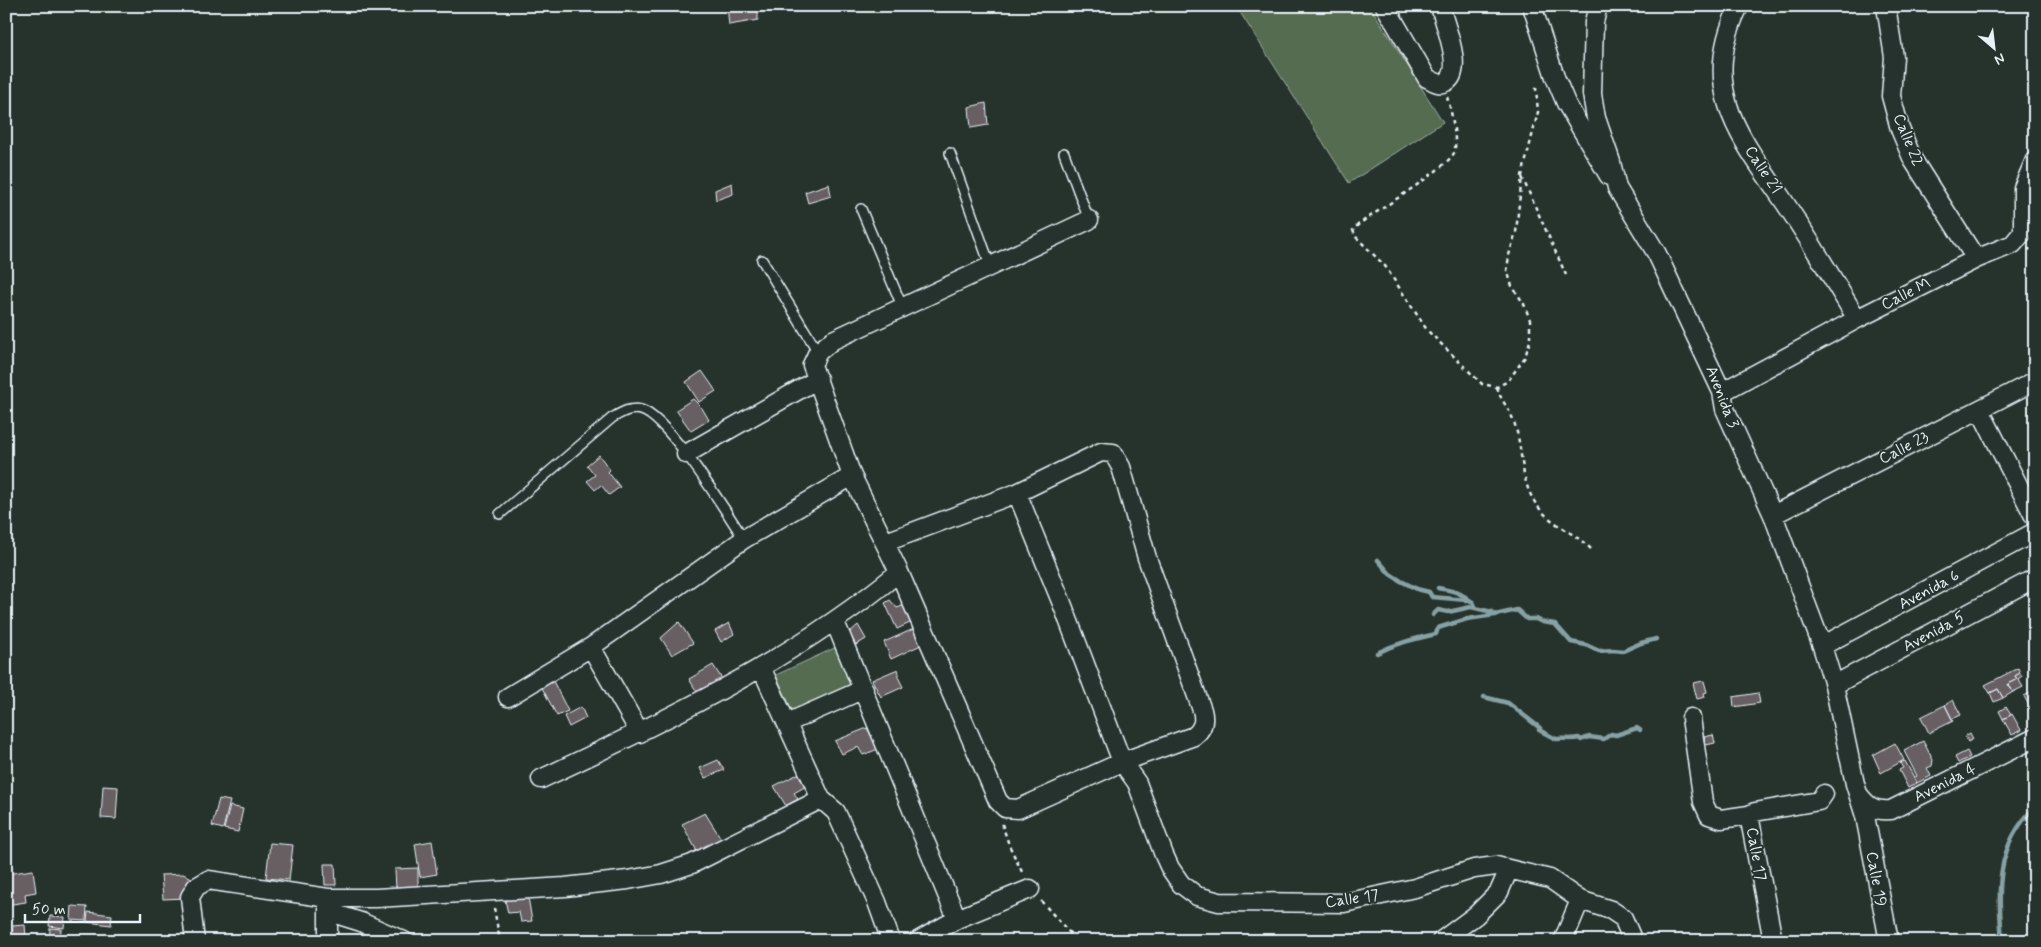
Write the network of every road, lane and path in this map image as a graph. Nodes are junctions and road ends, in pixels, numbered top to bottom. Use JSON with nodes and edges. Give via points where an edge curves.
{"nodes":[{"id":1,"x":1385,"y":6,"type":"edge"},
{"id":2,"x":1440,"y":6,"type":"edge"},
{"id":3,"x":1532,"y":6,"type":"edge"},
{"id":4,"x":1598,"y":6,"type":"edge"},
{"id":5,"x":1739,"y":6,"type":"edge"},
{"id":6,"x":1886,"y":6,"type":"edge"},
{"id":7,"x":1555,"y":77,"type":"junction"},
{"id":8,"x":1442,"y":84,"type":"junction"},
{"id":9,"x":950,"y":153,"type":"dead end"},
{"id":10,"x":1064,"y":153,"type":"dead end"},
{"id":11,"x":2035,"y":160,"type":"edge"},
{"id":12,"x":1522,"y":176,"type":"junction"},
{"id":13,"x":1617,"y":188,"type":"junction"},
{"id":14,"x":861,"y":209,"type":"dead end"},
{"id":15,"x":1089,"y":220,"type":"joint"},
{"id":16,"x":1976,"y":259,"type":"junction"},
{"id":17,"x":762,"y":260,"type":"dead end"},
{"id":18,"x":990,"y":265,"type":"junction"},
{"id":19,"x":1566,"y":275,"type":"dead end"},
{"id":20,"x":902,"y":306,"type":"junction"},
{"id":21,"x":1857,"y":319,"type":"junction"},
{"id":22,"x":818,"y":352,"type":"junction"},
{"id":23,"x":818,"y":379,"type":"junction"},
{"id":24,"x":2035,"y":381,"type":"edge"},
{"id":25,"x":1496,"y":387,"type":"junction"},
{"id":26,"x":1722,"y":392,"type":"junction"},
{"id":27,"x":1980,"y":410,"type":"junction"},
{"id":28,"x":686,"y":454,"type":"junction"},
{"id":29,"x":852,"y":476,"type":"junction"},
{"id":30,"x":1017,"y":493,"type":"junction"},
{"id":31,"x":500,"y":514,"type":"dead end"},
{"id":32,"x":1773,"y":515,"type":"junction"},
{"id":33,"x":2035,"y":518,"type":"edge"},
{"id":34,"x":2035,"y":532,"type":"edge"},
{"id":35,"x":744,"y":539,"type":"junction"},
{"id":36,"x":886,"y":542,"type":"junction"},
{"id":37,"x":1591,"y":549,"type":"dead end"},
{"id":38,"x":899,"y":572,"type":"junction"},
{"id":39,"x":2035,"y":578,"type":"edge"},
{"id":40,"x":835,"y":622,"type":"junction"},
{"id":41,"x":1822,"y":646,"type":"junction"},
{"id":42,"x":590,"y":647,"type":"junction"},
{"id":43,"x":761,"y":667,"type":"junction"},
{"id":44,"x":1834,"y":684,"type":"junction"},
{"id":45,"x":864,"y":689,"type":"junction"},
{"id":46,"x":508,"y":698,"type":"dead end"},
{"id":47,"x":1691,"y":718,"type":"dead end"},
{"id":48,"x":787,"y":722,"type":"junction"},
{"id":49,"x":640,"y":733,"type":"junction"},
{"id":50,"x":2035,"y":738,"type":"edge"},
{"id":51,"x":1122,"y":762,"type":"junction"},
{"id":52,"x":541,"y":780,"type":"dead end"},
{"id":53,"x":1824,"y":794,"type":"dead end"},
{"id":54,"x":1858,"y":794,"type":"junction"},
{"id":55,"x":821,"y":799,"type":"junction"},
{"id":56,"x":1749,"y":816,"type":"junction"},
{"id":57,"x":1509,"y":869,"type":"junction"},
{"id":58,"x":1030,"y":888,"type":"dead end"},
{"id":59,"x":491,"y":891,"type":"junction"},
{"id":60,"x":1580,"y":900,"type":"junction"},
{"id":61,"x":328,"y":905,"type":"junction"},
{"id":62,"x":957,"y":919,"type":"junction"},
{"id":63,"x":195,"y":941,"type":"edge"},
{"id":64,"x":328,"y":941,"type":"edge"},
{"id":65,"x":404,"y":941,"type":"edge"},
{"id":66,"x":500,"y":941,"type":"edge"},
{"id":67,"x":891,"y":941,"type":"edge"},
{"id":68,"x":918,"y":941,"type":"edge"},
{"id":69,"x":1441,"y":941,"type":"edge"},
{"id":70,"x":1563,"y":941,"type":"edge"},
{"id":71,"x":1633,"y":941,"type":"edge"},
{"id":72,"x":1773,"y":941,"type":"edge"},
{"id":73,"x":1889,"y":941,"type":"edge"}],
"edges":[{"from":1,"to":8,"type":"street","via":[[1427,78]]},
{"from":2,"to":8,"type":"street","via":[[1454,57],[1454,73]]},
{"from":3,"to":7,"type":"street"},
{"from":4,"to":13,"type":"street","name":"Avenida 3","via":[[1594,22],[1592,94]]},
{"from":5,"to":21,"type":"street","name":"Calle 21","via":[[1729,28],[1722,74],[1725,98],[1751,153]]},
{"from":6,"to":16,"type":"street","name":"Calle 22","via":[[1894,57],[1891,96],[1900,129],[1913,160]]},
{"from":7,"to":12,"type":"path","via":[[1536,88],[1538,112]]},
{"from":7,"to":13,"type":"street","via":[[1566,103]]},
{"from":8,"to":25,"type":"path","via":[[1451,108],[1456,144],[1454,152],[1436,171],[1353,230],[1385,266],[1427,330],[1482,384]]},
{"from":9,"to":18,"type":"lane"},
{"from":10,"to":15,"type":"lane"},
{"from":11,"to":16,"type":"street","name":"Calle M","via":[[2022,188],[2023,232],[2013,244]]},
{"from":12,"to":19,"type":"path"},
{"from":12,"to":25,"type":"path","via":[[1516,232],[1507,270],[1530,320],[1530,340],[1525,357],[1508,381]]},
{"from":13,"to":26,"type":"street","name":"Avenida 3","via":[[1657,254]]},
{"from":14,"to":20,"type":"lane"},
{"from":15,"to":18,"type":"street"},
{"from":16,"to":21,"type":"street","name":"Calle M"},
{"from":17,"to":22,"type":"lane"},
{"from":18,"to":20,"type":"street"},
{"from":20,"to":22,"type":"street","via":[[833,340]]},
{"from":21,"to":26,"type":"street","name":"Calle M"},
{"from":22,"to":23,"type":"street","via":[[812,365]]},
{"from":23,"to":28,"type":"street"},
{"from":23,"to":29,"type":"street"},
{"from":24,"to":27,"type":"street","name":"Calle 23"},
{"from":25,"to":37,"type":"path","via":[[1516,426],[1525,481],[1531,496],[1552,522]]},
{"from":26,"to":32,"type":"street","name":"Avenida 3","via":[[1725,410]]},
{"from":27,"to":32,"type":"street","name":"Calle 23"},
{"from":27,"to":33,"type":"street"},
{"from":28,"to":31,"type":"lane","via":[[660,421],[642,410],[628,409],[612,418]]},
{"from":28,"to":35,"type":"lane"},
{"from":29,"to":35,"type":"street"},
{"from":29,"to":36,"type":"street"},
{"from":30,"to":36,"type":"street"},
{"from":30,"to":51,"type":"street","name":"Calle 17"},
{"from":30,"to":51,"type":"street","via":[[1101,452],[1113,453],[1121,467],[1147,558],[1204,716],[1201,729],[1194,736]]},
{"from":32,"to":41,"type":"street","name":"Avenida 3"},
{"from":34,"to":41,"type":"street","name":"Avenida 6"},
{"from":35,"to":42,"type":"street"},
{"from":36,"to":38,"type":"street"},
{"from":38,"to":40,"type":"street"},
{"from":38,"to":51,"type":"street","via":[[998,801],[1005,808],[1018,810]]},
{"from":39,"to":44,"type":"street","name":"Avenida 5"},
{"from":40,"to":43,"type":"street"},
{"from":40,"to":45,"type":"street"},
{"from":41,"to":44,"type":"street","name":"Avenida 3"},
{"from":42,"to":46,"type":"street"},
{"from":42,"to":49,"type":"street"},
{"from":43,"to":48,"type":"street"},
{"from":43,"to":49,"type":"street"},
{"from":44,"to":54,"type":"street","name":"Avenida 3"},
{"from":45,"to":48,"type":"street"},
{"from":45,"to":62,"type":"street"},
{"from":47,"to":56,"type":"street","name":"Calle 17","via":[[1703,802],[1709,815],[1721,820]]},
{"from":48,"to":55,"type":"street"},
{"from":49,"to":52,"type":"street"},
{"from":50,"to":54,"type":"street","name":"Avenida 4","via":[[1891,810],[1868,806]]},
{"from":51,"to":57,"type":"street","name":"Calle 17","via":[[1137,782],[1164,855],[1181,884],[1197,896],[1219,902],[1344,903],[1423,885],[1474,869],[1496,866]]},
{"from":53,"to":56,"type":"street","via":[[1819,800],[1755,812]]},
{"from":54,"to":73,"type":"street","name":"Calle 19"},
{"from":55,"to":59,"type":"street","via":[[692,864],[660,874],[565,887]]},
{"from":55,"to":67,"type":"street","via":[[836,812]]},
{"from":56,"to":72,"type":"street","name":"Calle 17"},
{"from":57,"to":60,"type":"street","name":"Calle 17","via":[[1550,879]]},
{"from":57,"to":69,"type":"street","via":[[1499,892],[1476,915]]},
{"from":58,"to":62,"type":"street"},
{"from":59,"to":61,"type":"street"},
{"from":59,"to":66,"type":"path"},
{"from":60,"to":70,"type":"street"},
{"from":60,"to":71,"type":"street","name":"Calle 17","via":[[1611,910],[1623,918]]},
{"from":61,"to":63,"type":"street","via":[[208,880],[196,887],[190,897]]},
{"from":61,"to":64,"type":"street"},
{"from":61,"to":65,"type":"street"},
{"from":62,"to":68,"type":"street"}]}
